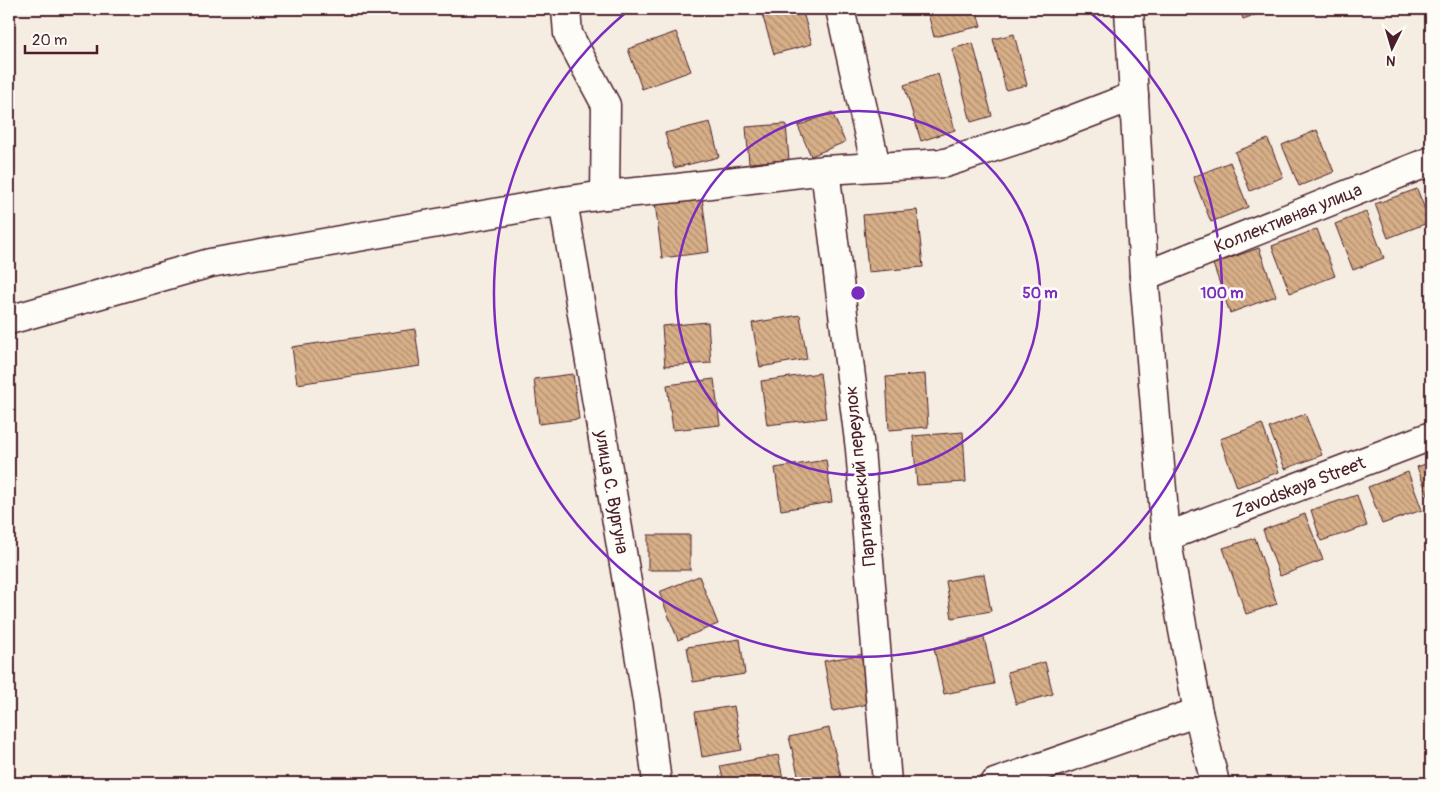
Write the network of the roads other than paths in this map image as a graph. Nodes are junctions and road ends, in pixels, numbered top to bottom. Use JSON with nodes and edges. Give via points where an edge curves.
{"nodes":[{"id":1,"x":566,"y":9,"type":"edge"},
{"id":2,"x":840,"y":9,"type":"edge"},
{"id":3,"x":1129,"y":9,"type":"edge"},
{"id":4,"x":1134,"y":96,"type":"junction"},
{"id":5,"x":1431,"y":161,"type":"edge"},
{"id":6,"x":876,"y":166,"type":"junction"},
{"id":7,"x":825,"y":170,"type":"junction"},
{"id":8,"x":605,"y":195,"type":"junction"},
{"id":9,"x":563,"y":201,"type":"junction"},
{"id":10,"x":1144,"y":276,"type":"junction"},
{"id":11,"x":9,"y":320,"type":"edge"},
{"id":12,"x":1431,"y":436,"type":"edge"},
{"id":13,"x":1166,"y":537,"type":"junction"},
{"id":14,"x":1198,"y":712,"type":"junction"},
{"id":15,"x":657,"y":783,"type":"edge"},
{"id":16,"x":887,"y":783,"type":"edge"},
{"id":17,"x":995,"y":783,"type":"edge"},
{"id":18,"x":1215,"y":783,"type":"edge"}],
"edges":[{"from":1,"to":8,"type":"street","via":[[568,34],[606,105]]},
{"from":2,"to":6,"type":"street"},
{"from":3,"to":4,"type":"street"},
{"from":4,"to":6,"type":"street","via":[[945,163]]},
{"from":4,"to":10,"type":"street"},
{"from":5,"to":10,"type":"street","name":"Коллективная улица"},
{"from":6,"to":7,"type":"street"},
{"from":7,"to":8,"type":"street"},
{"from":7,"to":16,"type":"street","name":"Партизанский переулок","via":[[860,449]]},
{"from":8,"to":9,"type":"street"},
{"from":9,"to":11,"type":"street","via":[[210,263]]},
{"from":9,"to":15,"type":"street","name":"улица С. Вургуна","via":[[647,701]]},
{"from":10,"to":13,"type":"street"},
{"from":12,"to":13,"type":"street","name":"Zavodskaya Street"},
{"from":13,"to":14,"type":"street"},
{"from":14,"to":17,"type":"street"},
{"from":14,"to":18,"type":"street"}]}
